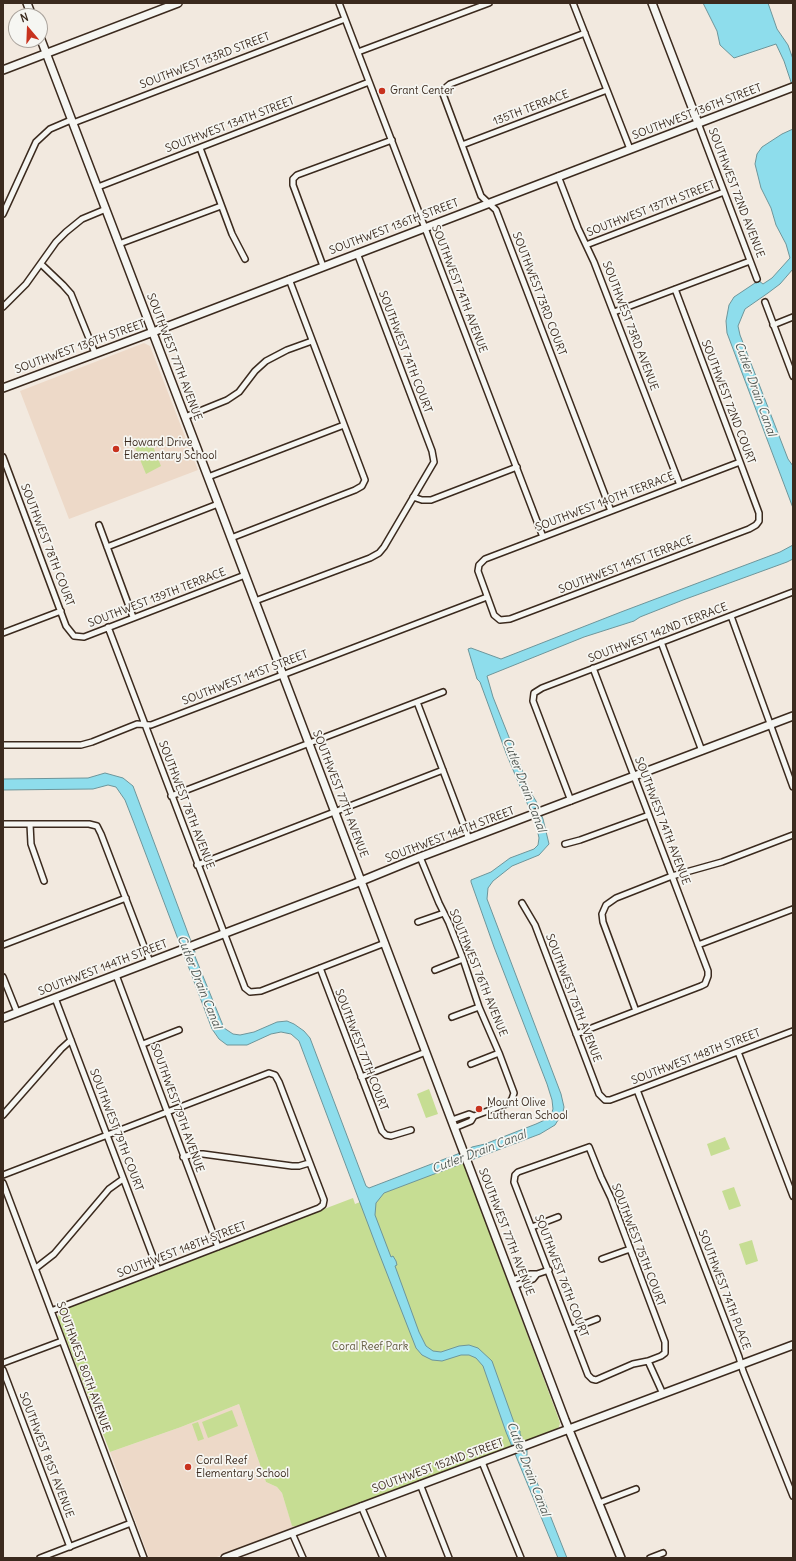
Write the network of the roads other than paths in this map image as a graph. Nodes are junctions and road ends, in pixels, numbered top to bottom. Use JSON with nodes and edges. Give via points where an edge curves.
{"nodes":[{"id":1,"x":178,"y":3,"type":"edge"},
{"id":2,"x":339,"y":3,"type":"edge"},
{"id":3,"x":489,"y":3,"type":"edge"},
{"id":4,"x":573,"y":3,"type":"edge"},
{"id":5,"x":652,"y":3,"type":"edge"},
{"id":6,"x":345,"y":19,"type":"junction"},
{"id":7,"x":585,"y":33,"type":"junction"},
{"id":8,"x":44,"y":48,"type":"edge"},
{"id":9,"x":358,"y":52,"type":"junction"},
{"id":10,"x":46,"y":53,"type":"junction"},
{"id":11,"x":3,"y":70,"type":"edge"},
{"id":12,"x":369,"y":82,"type":"junction"},
{"id":13,"x":791,"y":87,"type":"edge"},
{"id":14,"x":607,"y":90,"type":"junction"},
{"id":15,"x":72,"y":121,"type":"junction"},
{"id":16,"x":698,"y":123,"type":"junction"},
{"id":17,"x":392,"y":140,"type":"junction"},
{"id":18,"x":462,"y":145,"type":"junction"},
{"id":19,"x":200,"y":148,"type":"junction"},
{"id":20,"x":630,"y":149,"type":"junction"},
{"id":21,"x":558,"y":176,"type":"junction"},
{"id":22,"x":98,"y":187,"type":"junction"},
{"id":23,"x":724,"y":192,"type":"junction"},
{"id":24,"x":488,"y":203,"type":"junction"},
{"id":25,"x":222,"y":206,"type":"junction"},
{"id":26,"x":106,"y":209,"type":"junction"},
{"id":27,"x":3,"y":214,"type":"edge"},
{"id":28,"x":425,"y":227,"type":"junction"},
{"id":29,"x":119,"y":244,"type":"junction"},
{"id":30,"x":586,"y":244,"type":"junction"},
{"id":31,"x":357,"y":253,"type":"junction"},
{"id":32,"x":245,"y":259,"type":"dead end"},
{"id":33,"x":750,"y":261,"type":"junction"},
{"id":34,"x":41,"y":264,"type":"junction"},
{"id":35,"x":323,"y":266,"type":"junction"},
{"id":36,"x":289,"y":279,"type":"junction"},
{"id":37,"x":757,"y":279,"type":"dead end"},
{"id":38,"x":675,"y":289,"type":"junction"},
{"id":39,"x":765,"y":302,"type":"dead end"},
{"id":40,"x":3,"y":307,"type":"edge"},
{"id":41,"x":614,"y":312,"type":"junction"},
{"id":42,"x":793,"y":317,"type":"edge"},
{"id":43,"x":773,"y":325,"type":"junction"},
{"id":44,"x":153,"y":332,"type":"junction"},
{"id":45,"x":312,"y":341,"type":"junction"},
{"id":46,"x":95,"y":353,"type":"junction"},
{"id":47,"x":793,"y":376,"type":"edge"},
{"id":48,"x":3,"y":388,"type":"edge"},
{"id":49,"x":185,"y":417,"type":"junction"},
{"id":50,"x":344,"y":424,"type":"junction"},
{"id":51,"x":3,"y":457,"type":"edge"},
{"id":52,"x":740,"y":462,"type":"junction"},
{"id":53,"x":517,"y":467,"type":"junction"},
{"id":54,"x":208,"y":477,"type":"junction"},
{"id":55,"x":680,"y":485,"type":"junction"},
{"id":56,"x":413,"y":497,"type":"junction"},
{"id":57,"x":218,"y":504,"type":"junction"},
{"id":58,"x":611,"y":511,"type":"junction"},
{"id":59,"x":758,"y":523,"type":"joint"},
{"id":60,"x":99,"y":525,"type":"dead end"},
{"id":61,"x":543,"y":537,"type":"junction"},
{"id":62,"x":231,"y":538,"type":"junction"},
{"id":63,"x":107,"y":547,"type":"junction"},
{"id":64,"x":245,"y":576,"type":"junction"},
{"id":65,"x":793,"y":592,"type":"edge"},
{"id":66,"x":487,"y":597,"type":"junction"},
{"id":67,"x":255,"y":601,"type":"junction"},
{"id":68,"x":61,"y":610,"type":"junction"},
{"id":69,"x":730,"y":616,"type":"junction"},
{"id":70,"x":134,"y":617,"type":"junction"},
{"id":71,"x":108,"y":628,"type":"junction"},
{"id":72,"x":3,"y":633,"type":"edge"},
{"id":73,"x":77,"y":637,"type":"joint"},
{"id":74,"x":661,"y":642,"type":"junction"},
{"id":75,"x":593,"y":668,"type":"junction"},
{"id":76,"x":283,"y":675,"type":"junction"},
{"id":77,"x":443,"y":692,"type":"dead end"},
{"id":78,"x":417,"y":702,"type":"junction"},
{"id":79,"x":793,"y":716,"type":"edge"},
{"id":80,"x":144,"y":724,"type":"junction"},
{"id":81,"x":770,"y":725,"type":"junction"},
{"id":82,"x":309,"y":743,"type":"junction"},
{"id":83,"x":3,"y":745,"type":"edge"},
{"id":84,"x":702,"y":751,"type":"junction"},
{"id":85,"x":443,"y":770,"type":"junction"},
{"id":86,"x":634,"y":777,"type":"junction"},
{"id":87,"x":793,"y":786,"type":"edge"},
{"id":88,"x":171,"y":796,"type":"junction"},
{"id":89,"x":571,"y":801,"type":"junction"},
{"id":90,"x":335,"y":812,"type":"junction"},
{"id":91,"x":649,"y":814,"type":"junction"},
{"id":92,"x":3,"y":824,"type":"edge"},
{"id":93,"x":30,"y":824,"type":"junction"},
{"id":94,"x":793,"y":835,"type":"edge"},
{"id":95,"x":469,"y":839,"type":"junction"},
{"id":96,"x":565,"y":844,"type":"dead end"},
{"id":97,"x":420,"y":857,"type":"junction"},
{"id":98,"x":197,"y":865,"type":"junction"},
{"id":99,"x":672,"y":876,"type":"junction"},
{"id":100,"x":44,"y":881,"type":"dead end"},
{"id":101,"x":361,"y":881,"type":"junction"},
{"id":102,"x":126,"y":898,"type":"junction"},
{"id":103,"x":522,"y":903,"type":"dead end"},
{"id":104,"x":793,"y":909,"type":"edge"},
{"id":105,"x":444,"y":913,"type":"junction"},
{"id":106,"x":418,"y":922,"type":"dead end"},
{"id":107,"x":223,"y":934,"type":"junction"},
{"id":108,"x":385,"y":943,"type":"junction"},
{"id":109,"x":3,"y":945,"type":"edge"},
{"id":110,"x":698,"y":945,"type":"junction"},
{"id":111,"x":463,"y":959,"type":"junction"},
{"id":112,"x":150,"y":962,"type":"junction"},
{"id":113,"x":320,"y":968,"type":"junction"},
{"id":114,"x":435,"y":970,"type":"dead end"},
{"id":115,"x":116,"y":975,"type":"junction"},
{"id":116,"x":3,"y":977,"type":"edge"},
{"id":117,"x":55,"y":998,"type":"junction"},
{"id":118,"x":479,"y":1007,"type":"junction"},
{"id":119,"x":636,"y":1011,"type":"junction"},
{"id":120,"x":17,"y":1012,"type":"junction"},
{"id":121,"x":452,"y":1017,"type":"dead end"},
{"id":122,"x":3,"y":1018,"type":"edge"},
{"id":123,"x":179,"y":1030,"type":"dead end"},
{"id":124,"x":793,"y":1031,"type":"edge"},
{"id":125,"x":576,"y":1034,"type":"junction"},
{"id":126,"x":71,"y":1040,"type":"junction"},
{"id":127,"x":143,"y":1044,"type":"junction"},
{"id":128,"x":426,"y":1052,"type":"junction"},
{"id":129,"x":738,"y":1052,"type":"junction"},
{"id":130,"x":499,"y":1053,"type":"junction"},
{"id":131,"x":471,"y":1064,"type":"dead end"},
{"id":132,"x":361,"y":1077,"type":"junction"},
{"id":133,"x":637,"y":1090,"type":"junction"},
{"id":134,"x":605,"y":1100,"type":"joint"},
{"id":135,"x":168,"y":1112,"type":"junction"},
{"id":136,"x":3,"y":1115,"type":"edge"},
{"id":137,"x":474,"y":1116,"type":"junction"},
{"id":138,"x":452,"y":1120,"type":"junction"},
{"id":139,"x":454,"y":1128,"type":"junction"},
{"id":140,"x":411,"y":1130,"type":"dead end"},
{"id":141,"x":106,"y":1134,"type":"junction"},
{"id":142,"x":183,"y":1157,"type":"junction"},
{"id":143,"x":309,"y":1163,"type":"junction"},
{"id":144,"x":3,"y":1175,"type":"edge"},
{"id":145,"x":515,"y":1177,"type":"joint"},
{"id":146,"x":123,"y":1179,"type":"junction"},
{"id":147,"x":3,"y":1183,"type":"edge"},
{"id":148,"x":793,"y":1196,"type":"edge"},
{"id":149,"x":558,"y":1217,"type":"dead end"},
{"id":150,"x":532,"y":1227,"type":"junction"},
{"id":151,"x":218,"y":1248,"type":"junction"},
{"id":152,"x":630,"y":1249,"type":"junction"},
{"id":153,"x":602,"y":1259,"type":"dead end"},
{"id":154,"x":36,"y":1268,"type":"junction"},
{"id":155,"x":158,"y":1270,"type":"junction"},
{"id":156,"x":549,"y":1270,"type":"junction"},
{"id":157,"x":513,"y":1283,"type":"junction"},
{"id":158,"x":51,"y":1311,"type":"junction"},
{"id":159,"x":597,"y":1319,"type":"dead end"},
{"id":160,"x":571,"y":1329,"type":"junction"},
{"id":161,"x":62,"y":1341,"type":"junction"},
{"id":162,"x":793,"y":1345,"type":"edge"},
{"id":163,"x":648,"y":1361,"type":"junction"},
{"id":164,"x":3,"y":1363,"type":"edge"},
{"id":165,"x":741,"y":1365,"type":"junction"},
{"id":166,"x":3,"y":1370,"type":"edge"},
{"id":167,"x":661,"y":1394,"type":"junction"},
{"id":168,"x":569,"y":1430,"type":"junction"},
{"id":169,"x":482,"y":1462,"type":"junction"},
{"id":170,"x":420,"y":1484,"type":"junction"},
{"id":171,"x":636,"y":1489,"type":"dead end"},
{"id":172,"x":793,"y":1496,"type":"edge"},
{"id":173,"x":599,"y":1503,"type":"junction"},
{"id":174,"x":361,"y":1506,"type":"junction"},
{"id":175,"x":131,"y":1523,"type":"junction"},
{"id":176,"x":292,"y":1533,"type":"junction"},
{"id":177,"x":70,"y":1547,"type":"junction"},
{"id":178,"x":663,"y":1553,"type":"dead end"},
{"id":179,"x":40,"y":1558,"type":"edge"},
{"id":180,"x":144,"y":1558,"type":"edge"},
{"id":181,"x":225,"y":1558,"type":"edge"},
{"id":182,"x":303,"y":1558,"type":"edge"},
{"id":183,"x":383,"y":1558,"type":"edge"},
{"id":184,"x":449,"y":1558,"type":"edge"},
{"id":185,"x":521,"y":1558,"type":"edge"},
{"id":186,"x":621,"y":1558,"type":"edge"},
{"id":187,"x":650,"y":1558,"type":"edge"}],
"edges":[{"from":1,"to":10,"type":"street"},
{"from":2,"to":6,"type":"street","name":"SOUTHWEST 74TH AVENUE"},
{"from":3,"to":9,"type":"street"},
{"from":4,"to":7,"type":"street"},
{"from":5,"to":16,"type":"street","name":"SOUTHWEST 72ND AVENUE"},
{"from":6,"to":9,"type":"street","name":"SOUTHWEST 74TH AVENUE"},
{"from":6,"to":15,"type":"street","name":"SOUTHWEST 133RD STREET"},
{"from":7,"to":14,"type":"street"},
{"from":7,"to":18,"type":"street","name":"SOUTHWEST 73RD COURT","via":[[453,83],[444,89],[444,97]]},
{"from":8,"to":10,"type":"street","name":"SOUTHWEST 77TH AVENUE"},
{"from":9,"to":12,"type":"street","name":"SOUTHWEST 74TH AVENUE"},
{"from":10,"to":11,"type":"street"},
{"from":10,"to":15,"type":"street","name":"SOUTHWEST 77TH AVENUE"},
{"from":12,"to":17,"type":"street","name":"SOUTHWEST 74TH AVENUE"},
{"from":12,"to":19,"type":"street","name":"SOUTHWEST 134TH STREET"},
{"from":13,"to":16,"type":"street","name":"SOUTHWEST 136TH STREET"},
{"from":14,"to":18,"type":"street","name":"135TH TERRACE"},
{"from":14,"to":20,"type":"street"},
{"from":15,"to":22,"type":"street","name":"SOUTHWEST 77TH AVENUE"},
{"from":15,"to":27,"type":"street","via":[[50,129],[36,142]]},
{"from":16,"to":20,"type":"street","name":"SOUTHWEST 136TH STREET"},
{"from":16,"to":23,"type":"street","name":"SOUTHWEST 72ND AVENUE"},
{"from":17,"to":28,"type":"street","name":"SOUTHWEST 74TH AVENUE"},
{"from":17,"to":35,"type":"street","via":[[293,179]]},
{"from":18,"to":24,"type":"street","name":"SOUTHWEST 73RD COURT","via":[[481,196]]},
{"from":19,"to":22,"type":"street","name":"SOUTHWEST 134TH STREET"},
{"from":19,"to":25,"type":"street"},
{"from":20,"to":21,"type":"street","name":"SOUTHWEST 136TH STREET"},
{"from":21,"to":24,"type":"street","name":"SOUTHWEST 136TH STREET"},
{"from":21,"to":30,"type":"street","name":"SOUTHWEST 73RD AVENUE"},
{"from":22,"to":26,"type":"street","name":"SOUTHWEST 77TH AVENUE"},
{"from":23,"to":30,"type":"street","name":"SOUTHWEST 137TH STREET"},
{"from":23,"to":33,"type":"street","name":"SOUTHWEST 72ND AVENUE"},
{"from":24,"to":28,"type":"street","name":"SOUTHWEST 136TH STREET"},
{"from":24,"to":58,"type":"street","name":"SOUTHWEST 73RD COURT","via":[[496,210]]},
{"from":25,"to":29,"type":"street"},
{"from":25,"to":32,"type":"street"},
{"from":26,"to":29,"type":"street","name":"SOUTHWEST 77TH AVENUE"},
{"from":26,"to":34,"type":"street","via":[[72,226],[56,242]]},
{"from":28,"to":31,"type":"street","name":"SOUTHWEST 136TH STREET"},
{"from":28,"to":53,"type":"street","name":"SOUTHWEST 74TH AVENUE"},
{"from":29,"to":44,"type":"street","name":"SOUTHWEST 77TH AVENUE"},
{"from":30,"to":41,"type":"street","name":"SOUTHWEST 73RD AVENUE"},
{"from":31,"to":35,"type":"street","name":"SOUTHWEST 136TH STREET"},
{"from":31,"to":56,"type":"street","name":"SOUTHWEST 74TH COURT","via":[[434,458]]},
{"from":33,"to":37,"type":"street","name":"SOUTHWEST 72ND AVENUE"},
{"from":33,"to":38,"type":"street"},
{"from":34,"to":40,"type":"street","via":[[26,284]]},
{"from":34,"to":46,"type":"street","via":[[71,294]]},
{"from":35,"to":36,"type":"street","name":"SOUTHWEST 136TH STREET"},
{"from":36,"to":44,"type":"street","name":"SOUTHWEST 136TH STREET"},
{"from":36,"to":45,"type":"street"},
{"from":38,"to":41,"type":"street"},
{"from":38,"to":52,"type":"street","name":"SOUTHWEST 72ND COURT"},
{"from":39,"to":43,"type":"street"},
{"from":41,"to":55,"type":"street","name":"SOUTHWEST 73RD AVENUE"},
{"from":42,"to":43,"type":"street"},
{"from":43,"to":47,"type":"street"},
{"from":44,"to":46,"type":"street","name":"SOUTHWEST 136TH STREET"},
{"from":44,"to":49,"type":"street","name":"SOUTHWEST 77TH AVENUE"},
{"from":45,"to":49,"type":"street","via":[[266,361],[239,392],[227,400]]},
{"from":45,"to":50,"type":"street"},
{"from":46,"to":48,"type":"street","name":"SOUTHWEST 136TH STREET"},
{"from":49,"to":54,"type":"street","name":"SOUTHWEST 77TH AVENUE"},
{"from":50,"to":54,"type":"street"},
{"from":50,"to":62,"type":"street","via":[[364,477],[362,486]]},
{"from":51,"to":68,"type":"street","name":"SOUTHWEST 78TH COURT"},
{"from":52,"to":55,"type":"street","name":"SOUTHWEST 140TH TERRACE"},
{"from":52,"to":59,"type":"street","name":"SOUTHWEST 72ND COURT","via":[[760,515]]},
{"from":53,"to":56,"type":"street","via":[[431,500]]},
{"from":53,"to":61,"type":"street","name":"SOUTHWEST 74TH AVENUE"},
{"from":54,"to":57,"type":"street","name":"SOUTHWEST 77TH AVENUE"},
{"from":55,"to":58,"type":"street","name":"SOUTHWEST 140TH TERRACE"},
{"from":56,"to":67,"type":"street","via":[[384,547],[377,554]]},
{"from":57,"to":62,"type":"street","name":"SOUTHWEST 77TH AVENUE"},
{"from":57,"to":63,"type":"street"},
{"from":58,"to":61,"type":"street","name":"SOUTHWEST 140TH TERRACE"},
{"from":59,"to":66,"type":"street","name":"SOUTHWEST 141ST TERRACE","via":[[749,529],[510,619],[500,620],[494,615]]},
{"from":60,"to":63,"type":"street"},
{"from":61,"to":66,"type":"street","name":"SOUTHWEST 140TH TERRACE","via":[[483,560],[479,565],[479,573]]},
{"from":62,"to":64,"type":"street","name":"SOUTHWEST 77TH AVENUE"},
{"from":63,"to":70,"type":"street"},
{"from":64,"to":67,"type":"street","name":"SOUTHWEST 77TH AVENUE"},
{"from":64,"to":70,"type":"street","name":"SOUTHWEST 139TH TERRACE"},
{"from":65,"to":69,"type":"street","name":"SOUTHWEST 142ND TERRACE"},
{"from":66,"to":76,"type":"street","name":"SOUTHWEST 141ST STREET"},
{"from":67,"to":76,"type":"street","name":"SOUTHWEST 77TH AVENUE"},
{"from":68,"to":72,"type":"street"},
{"from":68,"to":73,"type":"street","name":"SOUTHWEST 78TH COURT","via":[[68,630]]},
{"from":69,"to":74,"type":"street","name":"SOUTHWEST 142ND TERRACE"},
{"from":69,"to":81,"type":"street"},
{"from":70,"to":71,"type":"street","name":"SOUTHWEST 139TH TERRACE"},
{"from":71,"to":73,"type":"street","name":"SOUTHWEST 139TH TERRACE"},
{"from":71,"to":80,"type":"street","name":"SOUTHWEST 78TH AVENUE"},
{"from":74,"to":75,"type":"street","name":"SOUTHWEST 142ND TERRACE"},
{"from":74,"to":84,"type":"street"},
{"from":75,"to":86,"type":"street","name":"SOUTHWEST 74TH AVENUE"},
{"from":75,"to":89,"type":"street","name":"SOUTHWEST 142ND TERRACE","via":[[539,689],[533,696]]},
{"from":76,"to":80,"type":"street","name":"SOUTHWEST 141ST STREET","via":[[151,725]]},
{"from":76,"to":82,"type":"street","name":"SOUTHWEST 77TH AVENUE"},
{"from":77,"to":78,"type":"street"},
{"from":78,"to":82,"type":"street"},
{"from":78,"to":85,"type":"street"},
{"from":79,"to":81,"type":"street","name":"SOUTHWEST 144TH STREET"},
{"from":80,"to":83,"type":"street","name":"SOUTHWEST 141ST STREET","via":[[137,724],[81,745]]},
{"from":80,"to":88,"type":"street","name":"SOUTHWEST 78TH AVENUE"},
{"from":81,"to":84,"type":"street","name":"SOUTHWEST 144TH STREET"},
{"from":81,"to":87,"type":"street"},
{"from":82,"to":88,"type":"street"},
{"from":82,"to":90,"type":"street","name":"SOUTHWEST 77TH AVENUE"},
{"from":84,"to":86,"type":"street","name":"SOUTHWEST 144TH STREET"},
{"from":85,"to":90,"type":"street"},
{"from":85,"to":95,"type":"street"},
{"from":86,"to":89,"type":"street","name":"SOUTHWEST 144TH STREET"},
{"from":86,"to":91,"type":"street","name":"SOUTHWEST 74TH AVENUE"},
{"from":88,"to":98,"type":"street","name":"SOUTHWEST 78TH AVENUE"},
{"from":89,"to":95,"type":"street","name":"SOUTHWEST 144TH STREET"},
{"from":90,"to":98,"type":"street"},
{"from":90,"to":101,"type":"street","name":"SOUTHWEST 77TH AVENUE"},
{"from":91,"to":96,"type":"street"},
{"from":91,"to":99,"type":"street","name":"SOUTHWEST 74TH AVENUE"},
{"from":92,"to":93,"type":"street"},
{"from":93,"to":100,"type":"street","via":[[30,844]]},
{"from":93,"to":102,"type":"street","via":[[95,825],[101,834]]},
{"from":94,"to":99,"type":"street","via":[[722,862]]},
{"from":95,"to":97,"type":"street","name":"SOUTHWEST 144TH STREET"},
{"from":97,"to":101,"type":"street","name":"SOUTHWEST 144TH STREET"},
{"from":97,"to":105,"type":"street","name":"SOUTHWEST 76TH AVENUE"},
{"from":98,"to":107,"type":"street","name":"SOUTHWEST 78TH AVENUE"},
{"from":99,"to":110,"type":"street","name":"SOUTHWEST 74TH AVENUE"},
{"from":99,"to":119,"type":"street","via":[[613,899],[603,912],[604,924]]},
{"from":101,"to":107,"type":"street","name":"SOUTHWEST 144TH STREET"},
{"from":101,"to":108,"type":"street","name":"SOUTHWEST 77TH AVENUE"},
{"from":102,"to":109,"type":"street"},
{"from":102,"to":112,"type":"street"},
{"from":103,"to":125,"type":"street","name":"SOUTHWEST 75TH AVENUE","via":[[535,925]]},
{"from":104,"to":110,"type":"street"},
{"from":105,"to":106,"type":"street"},
{"from":105,"to":111,"type":"street","name":"SOUTHWEST 76TH AVENUE"},
{"from":107,"to":112,"type":"street","name":"SOUTHWEST 144TH STREET"},
{"from":107,"to":113,"type":"street","name":"SOUTHWEST 78TH AVENUE","via":[[242,984],[252,992],[261,991]]},
{"from":108,"to":113,"type":"street"},
{"from":108,"to":128,"type":"street","name":"SOUTHWEST 77TH AVENUE"},
{"from":110,"to":119,"type":"street","name":"SOUTHWEST 74TH AVENUE","via":[[708,972],[706,982]]},
{"from":111,"to":114,"type":"street"},
{"from":111,"to":118,"type":"street","name":"SOUTHWEST 76TH AVENUE"},
{"from":112,"to":115,"type":"street","name":"SOUTHWEST 144TH STREET"},
{"from":113,"to":132,"type":"street","name":"SOUTHWEST 77TH COURT"},
{"from":115,"to":117,"type":"street","name":"SOUTHWEST 144TH STREET"},
{"from":115,"to":127,"type":"street","name":"SOUTHWEST 79TH AVENUE"},
{"from":116,"to":120,"type":"street"},
{"from":117,"to":120,"type":"street","name":"SOUTHWEST 144TH STREET"},
{"from":117,"to":126,"type":"street","name":"SOUTHWEST 79TH COURT"},
{"from":118,"to":121,"type":"street"},
{"from":118,"to":130,"type":"street","name":"SOUTHWEST 76TH AVENUE"},
{"from":119,"to":125,"type":"street"},
{"from":120,"to":122,"type":"street","name":"SOUTHWEST 144TH STREET"},
{"from":123,"to":127,"type":"street"},
{"from":124,"to":129,"type":"street","name":"SOUTHWEST 148TH STREET"},
{"from":125,"to":134,"type":"street","name":"SOUTHWEST 75TH AVENUE","via":[[599,1094]]},
{"from":126,"to":136,"type":"street"},
{"from":126,"to":141,"type":"street","name":"SOUTHWEST 79TH COURT"},
{"from":127,"to":135,"type":"street","name":"SOUTHWEST 79TH AVENUE"},
{"from":128,"to":132,"type":"street"},
{"from":128,"to":138,"type":"street","name":"SOUTHWEST 77TH AVENUE"},
{"from":129,"to":133,"type":"street","name":"SOUTHWEST 148TH STREET"},
{"from":129,"to":148,"type":"street"},
{"from":130,"to":131,"type":"street"},
{"from":130,"to":137,"type":"street","name":"SOUTHWEST 76TH AVENUE","via":[[514,1091],[513,1097],[509,1103]]},
{"from":132,"to":140,"type":"street","name":"SOUTHWEST 77TH COURT","via":[[384,1133],[395,1136]]},
{"from":133,"to":134,"type":"street","name":"SOUTHWEST 148TH STREET"},
{"from":133,"to":165,"type":"street","name":"SOUTHWEST 74TH PLACE"},
{"from":135,"to":141,"type":"street"},
{"from":135,"to":142,"type":"street","name":"SOUTHWEST 79TH AVENUE"},
{"from":135,"to":143,"type":"street","via":[[265,1074],[272,1074],[279,1082]]},
{"from":137,"to":138,"type":"street","via":[[469,1114]]},
{"from":137,"to":139,"type":"street","via":[[471,1121]]},
{"from":138,"to":139,"type":"street","name":"SOUTHWEST 77TH AVENUE"},
{"from":139,"to":157,"type":"street","name":"SOUTHWEST 77TH AVENUE"},
{"from":141,"to":144,"type":"street"},
{"from":141,"to":146,"type":"street","name":"SOUTHWEST 79TH COURT"},
{"from":142,"to":143,"type":"street","via":[[203,1154],[292,1166]]},
{"from":142,"to":151,"type":"street","name":"SOUTHWEST 79TH AVENUE"},
{"from":143,"to":151,"type":"street","name":"SOUTHWEST 148TH STREET","via":[[324,1200],[323,1205]]},
{"from":145,"to":150,"type":"street","name":"SOUTHWEST 76TH COURT","via":[[514,1183]]},
{"from":145,"to":152,"type":"street","name":"SOUTHWEST 75TH COURT","via":[[518,1172],[590,1147]]},
{"from":146,"to":154,"type":"street","via":[[108,1189],[54,1254]]},
{"from":146,"to":155,"type":"street","name":"SOUTHWEST 79TH COURT"},
{"from":147,"to":154,"type":"street","name":"SOUTHWEST 80TH AVENUE"},
{"from":149,"to":150,"type":"street"},
{"from":150,"to":156,"type":"street","name":"SOUTHWEST 76TH COURT"},
{"from":151,"to":155,"type":"street","name":"SOUTHWEST 148TH STREET"},
{"from":152,"to":153,"type":"street"},
{"from":152,"to":163,"type":"street","name":"SOUTHWEST 75TH COURT","via":[[665,1342],[665,1351],[661,1356]]},
{"from":154,"to":158,"type":"street","name":"SOUTHWEST 80TH AVENUE"},
{"from":155,"to":158,"type":"street","name":"SOUTHWEST 148TH STREET"},
{"from":156,"to":157,"type":"street","via":[[530,1274]]},
{"from":156,"to":160,"type":"street","name":"SOUTHWEST 76TH COURT"},
{"from":157,"to":168,"type":"street","name":"SOUTHWEST 77TH AVENUE"},
{"from":158,"to":161,"type":"street","name":"SOUTHWEST 80TH AVENUE"},
{"from":159,"to":160,"type":"street"},
{"from":160,"to":163,"type":"street","name":"SOUTHWEST 76TH COURT","via":[[588,1375],[593,1379],[600,1379],[633,1364]]},
{"from":161,"to":164,"type":"street"},
{"from":161,"to":175,"type":"street","name":"SOUTHWEST 80TH AVENUE"},
{"from":162,"to":165,"type":"street","name":"SOUTHWEST 152ND STREET"},
{"from":163,"to":167,"type":"street"},
{"from":165,"to":167,"type":"street","name":"SOUTHWEST 152ND STREET"},
{"from":165,"to":172,"type":"street","name":"SOUTHWEST 74TH PLACE"},
{"from":166,"to":177,"type":"street","name":"SOUTHWEST 81ST AVENUE"},
{"from":167,"to":168,"type":"street","name":"SOUTHWEST 152ND STREET"},
{"from":168,"to":169,"type":"street","name":"SOUTHWEST 152ND STREET"},
{"from":168,"to":173,"type":"street","name":"SOUTHWEST 77TH AVENUE"},
{"from":169,"to":170,"type":"street","name":"SOUTHWEST 152ND STREET"},
{"from":169,"to":185,"type":"street"},
{"from":170,"to":174,"type":"street","name":"SOUTHWEST 152ND STREET"},
{"from":170,"to":184,"type":"street"},
{"from":171,"to":173,"type":"street"},
{"from":173,"to":186,"type":"street","name":"SOUTHWEST 77TH AVENUE"},
{"from":174,"to":176,"type":"street","name":"SOUTHWEST 152ND STREET"},
{"from":174,"to":183,"type":"street"},
{"from":175,"to":177,"type":"street"},
{"from":175,"to":180,"type":"street","name":"SOUTHWEST 80TH AVENUE"},
{"from":176,"to":181,"type":"street","name":"SOUTHWEST 152ND STREET"},
{"from":176,"to":182,"type":"street"},
{"from":177,"to":179,"type":"street"},
{"from":178,"to":187,"type":"street"}]}
